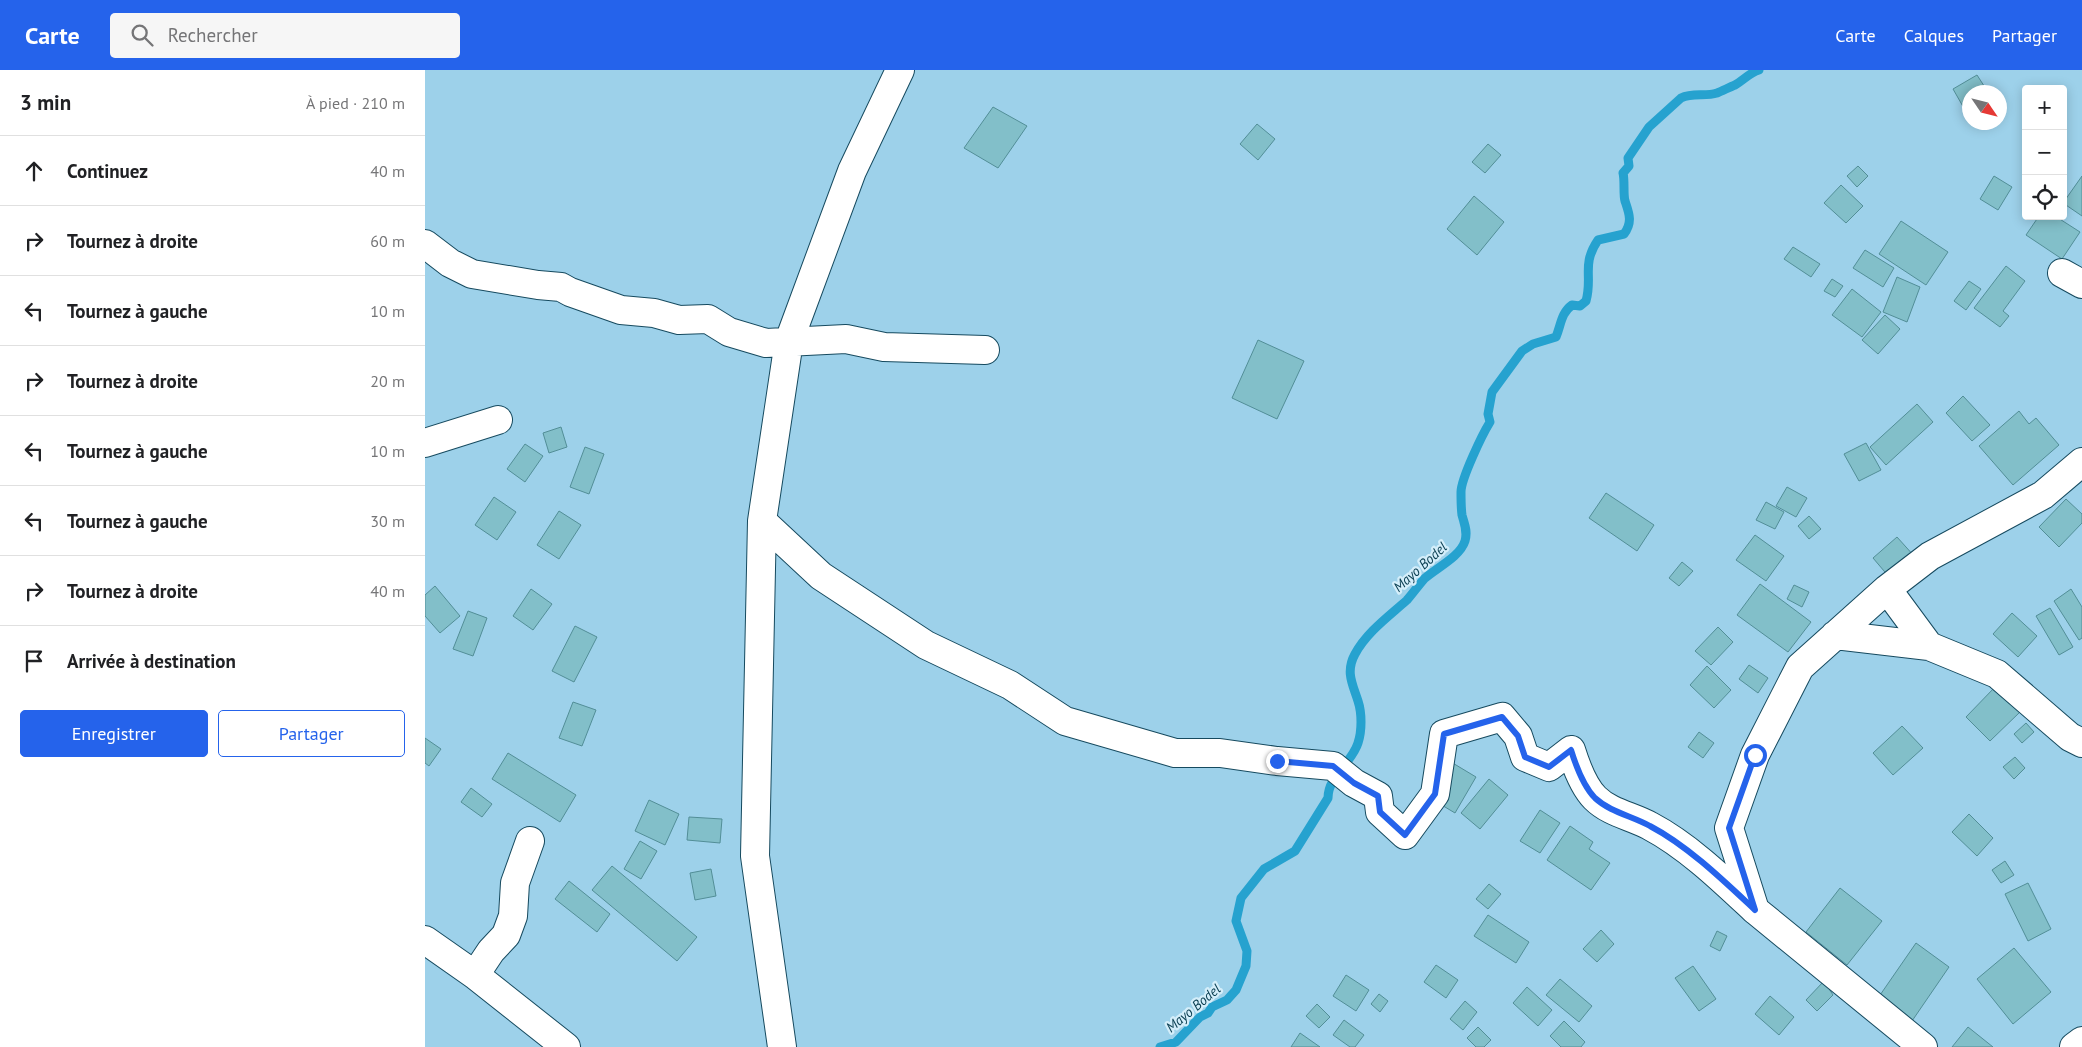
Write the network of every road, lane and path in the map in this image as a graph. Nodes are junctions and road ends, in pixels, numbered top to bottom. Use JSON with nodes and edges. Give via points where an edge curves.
{"nodes":[{"id":1,"x":900,"y":70,"type":"edge"},
{"id":2,"x":425,"y":244,"type":"edge"},
{"id":3,"x":789,"y":341,"type":"junction"},
{"id":4,"x":985,"y":350,"type":"dead end"},
{"id":5,"x":497,"y":420,"type":"dead end"},
{"id":6,"x":425,"y":443,"type":"edge"},
{"id":7,"x":2082,"y":462,"type":"edge"},
{"id":8,"x":762,"y":521,"type":"junction"},
{"id":9,"x":1887,"y":590,"type":"junction"},
{"id":10,"x":1835,"y":636,"type":"junction"},
{"id":11,"x":1929,"y":646,"type":"junction"},
{"id":12,"x":2082,"y":743,"type":"edge"},
{"id":13,"x":530,"y":841,"type":"dead end"},
{"id":14,"x":1755,"y":910,"type":"junction"},
{"id":15,"x":425,"y":940,"type":"edge"},
{"id":16,"x":475,"y":975,"type":"junction"},
{"id":17,"x":2082,"y":1041,"type":"edge"},
{"id":18,"x":566,"y":1047,"type":"edge"},
{"id":19,"x":782,"y":1047,"type":"edge"},
{"id":20,"x":1923,"y":1047,"type":"edge"},
{"id":21,"x":2074,"y":1047,"type":"edge"}],
"edges":[{"from":1,"to":3,"type":"street","via":[[852,171]]},
{"from":2,"to":3,"type":"street","via":[[450,263],[472,274],[561,287],[621,310],[679,320],[708,319],[729,332],[766,343]]},
{"from":3,"to":4,"type":"street","via":[[846,339],[885,347]]},
{"from":3,"to":8,"type":"street"},
{"from":5,"to":6,"type":"street"},
{"from":7,"to":9,"type":"street","via":[[2043,495],[1930,556]]},
{"from":8,"to":14,"type":"street","via":[[829,581],[926,645],[1010,685],[1065,721],[1175,753],[1220,752],[1333,766],[1378,796],[1380,812],[1405,835],[1435,794],[1444,734],[1502,717],[1518,736],[1525,757],[1549,767],[1571,750],[1578,770],[1595,798],[1611,809],[1651,826],[1683,848]]},
{"from":8,"to":19,"type":"street","via":[[755,856]]},
{"from":9,"to":10,"type":"street"},
{"from":9,"to":11,"type":"street"},
{"from":10,"to":11,"type":"street"},
{"from":10,"to":14,"type":"street","via":[[1800,667],[1755,755],[1729,828]]},
{"from":11,"to":12,"type":"street","via":[[1997,674],[2070,737]]},
{"from":13,"to":16,"type":"street","via":[[515,883],[513,916],[505,935]]},
{"from":14,"to":20,"type":"street"},
{"from":15,"to":16,"type":"street"},
{"from":16,"to":18,"type":"street"},
{"from":17,"to":21,"type":"street"}]}
